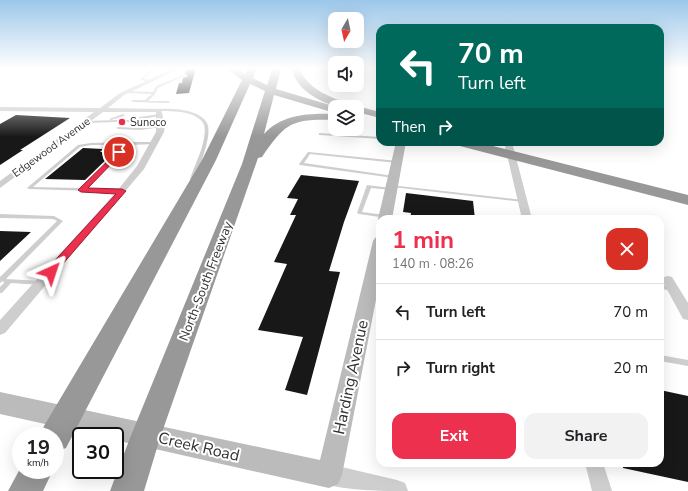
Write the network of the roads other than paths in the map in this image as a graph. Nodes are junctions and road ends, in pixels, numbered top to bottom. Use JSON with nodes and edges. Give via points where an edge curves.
{"nodes":[{"id":1,"x":242,"y":91,"type":"edge"},
{"id":2,"x":270,"y":91,"type":"edge"},
{"id":3,"x":270,"y":91,"type":"edge"},
{"id":4,"x":280,"y":91,"type":"edge"},
{"id":5,"x":315,"y":91,"type":"edge"},
{"id":6,"x":127,"y":92,"type":"joint"},
{"id":7,"x":154,"y":93,"type":"joint"},
{"id":8,"x":332,"y":100,"type":"edge"},
{"id":9,"x":133,"y":101,"type":"dead end"},
{"id":10,"x":146,"y":101,"type":"junction"},
{"id":11,"x":168,"y":102,"type":"dead end"},
{"id":12,"x":328,"y":108,"type":"edge"},
{"id":13,"x":0,"y":109,"type":"edge"},
{"id":14,"x":8,"y":109,"type":"junction"},
{"id":15,"x":103,"y":109,"type":"junction"},
{"id":16,"x":364,"y":111,"type":"edge"},
{"id":17,"x":0,"y":113,"type":"edge"},
{"id":18,"x":159,"y":113,"type":"junction"},
{"id":19,"x":376,"y":114,"type":"edge"},
{"id":20,"x":123,"y":115,"type":"dead end"},
{"id":21,"x":133,"y":115,"type":"dead end"},
{"id":22,"x":328,"y":115,"type":"edge"},
{"id":23,"x":328,"y":117,"type":"edge"},
{"id":24,"x":119,"y":118,"type":"dead end"},
{"id":25,"x":364,"y":118,"type":"edge"},
{"id":26,"x":140,"y":119,"type":"junction"},
{"id":27,"x":128,"y":120,"type":"dead end"},
{"id":28,"x":376,"y":120,"type":"edge"},
{"id":29,"x":116,"y":121,"type":"dead end"},
{"id":30,"x":86,"y":122,"type":"junction"},
{"id":31,"x":103,"y":122,"type":"junction"},
{"id":32,"x":161,"y":126,"type":"junction"},
{"id":33,"x":108,"y":127,"type":"dead end"},
{"id":34,"x":119,"y":127,"type":"dead end"},
{"id":35,"x":140,"y":127,"type":"junction"},
{"id":36,"x":320,"y":134,"type":"dead end"},
{"id":37,"x":376,"y":138,"type":"edge"},
{"id":38,"x":156,"y":142,"type":"junction"},
{"id":39,"x":128,"y":143,"type":"junction"},
{"id":40,"x":401,"y":146,"type":"edge"},
{"id":41,"x":478,"y":146,"type":"edge"},
{"id":42,"x":504,"y":146,"type":"edge"},
{"id":43,"x":509,"y":146,"type":"edge"},
{"id":44,"x":397,"y":162,"type":"junction"},
{"id":45,"x":249,"y":164,"type":"junction"},
{"id":46,"x":392,"y":184,"type":"junction"},
{"id":47,"x":641,"y":184,"type":"junction"},
{"id":48,"x":0,"y":185,"type":"edge"},
{"id":49,"x":81,"y":190,"type":"junction"},
{"id":50,"x":122,"y":191,"type":"junction"},
{"id":51,"x":688,"y":191,"type":"edge"},
{"id":52,"x":688,"y":200,"type":"edge"},
{"id":53,"x":523,"y":201,"type":"junction"},
{"id":54,"x":386,"y":215,"type":"edge"},
{"id":55,"x":526,"y":215,"type":"edge"},
{"id":56,"x":0,"y":216,"type":"edge"},
{"id":57,"x":376,"y":216,"type":"edge"},
{"id":58,"x":176,"y":222,"type":"junction"},
{"id":59,"x":376,"y":260,"type":"edge"},
{"id":60,"x":0,"y":281,"type":"edge"},
{"id":61,"x":10,"y":281,"type":"junction"},
{"id":62,"x":41,"y":283,"type":"junction"},
{"id":63,"x":667,"y":285,"type":"edge"},
{"id":64,"x":0,"y":292,"type":"edge"},
{"id":65,"x":688,"y":316,"type":"edge"},
{"id":66,"x":0,"y":329,"type":"edge"},
{"id":67,"x":664,"y":359,"type":"edge"},
{"id":68,"x":688,"y":363,"type":"edge"},
{"id":69,"x":9,"y":405,"type":"edge"},
{"id":70,"x":61,"y":427,"type":"edge"},
{"id":71,"x":595,"y":467,"type":"edge"},
{"id":72,"x":31,"y":479,"type":"edge"},
{"id":73,"x":328,"y":483,"type":"edge"},
{"id":74,"x":25,"y":491,"type":"edge"},
{"id":75,"x":127,"y":491,"type":"edge"},
{"id":76,"x":397,"y":491,"type":"edge"},
{"id":77,"x":602,"y":491,"type":"edge"}],
"edges":[{"from":1,"to":58,"type":"highway"},
{"from":2,"to":12,"type":"highway"},
{"from":3,"to":45,"type":"highway","name":"North-South Freeway"},
{"from":4,"to":22,"type":"highway","via":[[286,105],[303,112]]},
{"from":5,"to":8,"type":"highway"},
{"from":6,"to":7,"type":"lane"},
{"from":6,"to":15,"type":"street","name":"Edgewood Avenue"},
{"from":7,"to":10,"type":"lane"},
{"from":9,"to":10,"type":"lane"},
{"from":10,"to":11,"type":"lane"},
{"from":13,"to":14,"type":"street"},
{"from":14,"to":15,"type":"street"},
{"from":14,"to":17,"type":"street"},
{"from":15,"to":18,"type":"street"},
{"from":15,"to":30,"type":"street","name":"Edgewood Avenue"},
{"from":16,"to":19,"type":"highway"},
{"from":18,"to":26,"type":"lane"},
{"from":18,"to":32,"type":"street"},
{"from":18,"to":58,"type":"lane","via":[[181,111],[196,115],[207,127],[204,148]]},
{"from":20,"to":31,"type":"lane"},
{"from":21,"to":26,"type":"lane"},
{"from":23,"to":45,"type":"highway","via":[[301,119],[282,125]]},
{"from":24,"to":31,"type":"lane"},
{"from":25,"to":28,"type":"highway"},
{"from":26,"to":27,"type":"lane"},
{"from":26,"to":35,"type":"lane"},
{"from":29,"to":31,"type":"lane"},
{"from":30,"to":31,"type":"lane"},
{"from":30,"to":48,"type":"street","name":"Edgewood Avenue"},
{"from":31,"to":33,"type":"lane"},
{"from":32,"to":35,"type":"lane"},
{"from":32,"to":38,"type":"street"},
{"from":34,"to":35,"type":"lane"},
{"from":36,"to":37,"type":"lane"},
{"from":38,"to":39,"type":"lane"},
{"from":38,"to":50,"type":"street"},
{"from":39,"to":49,"type":"lane"},
{"from":39,"to":49,"type":"lane","via":[[79,146],[29,188]]},
{"from":40,"to":44,"type":"main road"},
{"from":41,"to":47,"type":"highway"},
{"from":42,"to":47,"type":"highway"},
{"from":43,"to":53,"type":"street"},
{"from":44,"to":46,"type":"main road"},
{"from":44,"to":46,"type":"lane","via":[[309,153],[301,164]]},
{"from":45,"to":75,"type":"highway","name":"North-South Freeway"},
{"from":46,"to":53,"type":"lane"},
{"from":46,"to":54,"type":"main road"},
{"from":46,"to":57,"type":"lane","via":[[369,186],[359,213]]},
{"from":47,"to":51,"type":"highway"},
{"from":47,"to":52,"type":"highway"},
{"from":49,"to":50,"type":"lane"},
{"from":50,"to":62,"type":"street"},
{"from":53,"to":55,"type":"street"},
{"from":56,"to":60,"type":"lane","via":[[54,218],[60,221]]},
{"from":58,"to":70,"type":"highway"},
{"from":59,"to":73,"type":"main road","name":"Harding Avenue"},
{"from":60,"to":61,"type":"lane"},
{"from":61,"to":62,"type":"lane"},
{"from":61,"to":64,"type":"lane"},
{"from":62,"to":66,"type":"street"},
{"from":63,"to":65,"type":"street"},
{"from":67,"to":68,"type":"lane"},
{"from":69,"to":73,"type":"main road","name":"Creek Road","via":[[200,446]]},
{"from":71,"to":77,"type":"street"},
{"from":72,"to":74,"type":"highway"},
{"from":73,"to":76,"type":"street","name":"Creek Road"}]}
